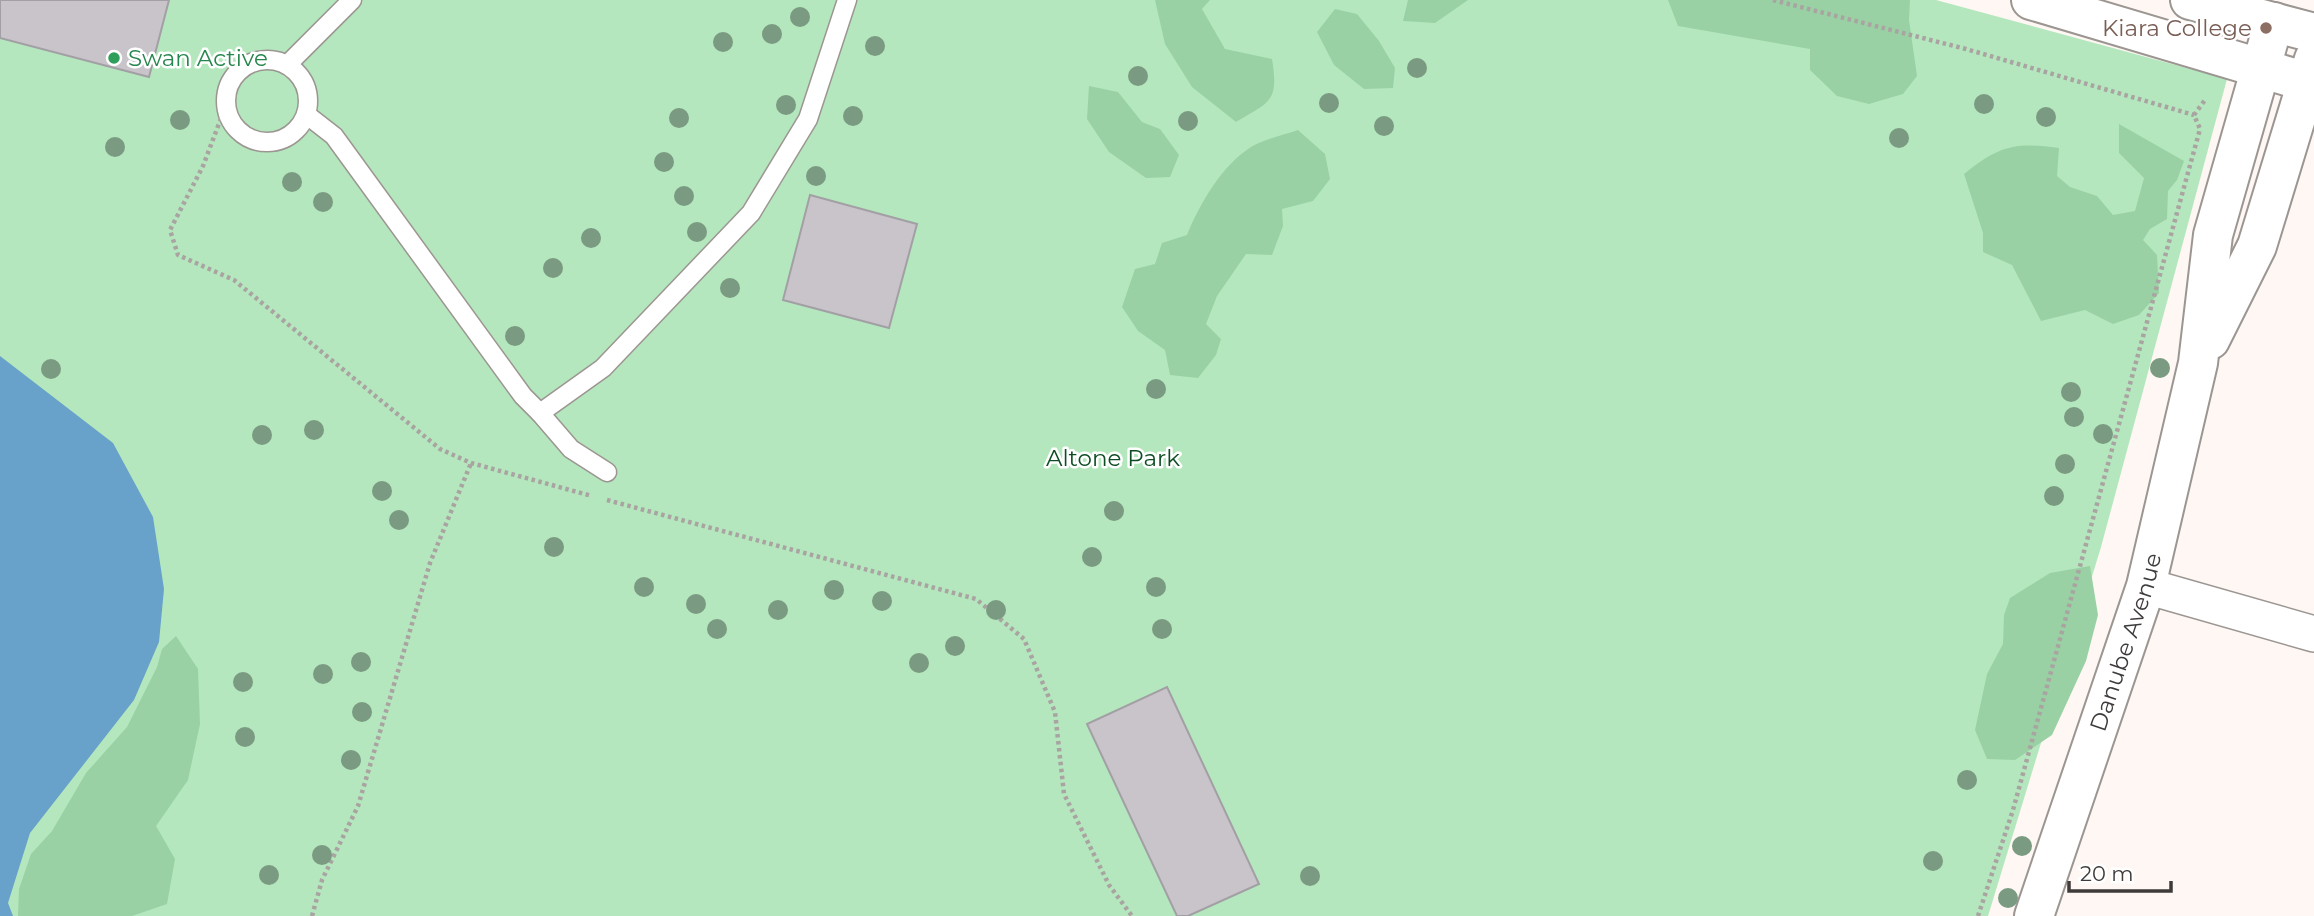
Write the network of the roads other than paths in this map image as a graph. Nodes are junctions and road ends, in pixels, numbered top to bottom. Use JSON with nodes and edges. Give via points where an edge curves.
{"nodes":[{"id":1,"x":352,"y":0,"type":"edge"},
{"id":2,"x":847,"y":0,"type":"edge"},
{"id":3,"x":2031,"y":0,"type":"edge"},
{"id":4,"x":2190,"y":0,"type":"edge"},
{"id":5,"x":2081,"y":8,"type":"edge"},
{"id":6,"x":2274,"y":22,"type":"junction"},
{"id":7,"x":2314,"y":33,"type":"edge"},
{"id":8,"x":288,"y":64,"type":"junction"},
{"id":9,"x":2261,"y":69,"type":"junction"},
{"id":10,"x":2312,"y":75,"type":"edge"},
{"id":11,"x":307,"y":114,"type":"junction"},
{"id":12,"x":2198,"y":363,"type":"junction"},
{"id":13,"x":540,"y":413,"type":"junction"},
{"id":14,"x":607,"y":472,"type":"dead end"},
{"id":15,"x":2146,"y":586,"type":"junction"},
{"id":16,"x":2314,"y":634,"type":"edge"},
{"id":17,"x":2034,"y":916,"type":"edge"}],
"edges":[{"from":1,"to":8,"type":"lane"},
{"from":2,"to":13,"type":"lane","via":[[808,119],[751,213],[603,368]]},
{"from":3,"to":5,"type":"street"},
{"from":4,"to":6,"type":"street"},
{"from":5,"to":9,"type":"street"},
{"from":6,"to":7,"type":"street"},
{"from":6,"to":9,"type":"street","name":"Danube Avenue"},
{"from":8,"to":11,"type":"lane","via":[[307,87]]},
{"from":8,"to":11,"type":"lane","via":[[274,60],[246,65],[233,76],[226,105],[235,127],[259,142],[290,136]]},
{"from":9,"to":10,"type":"street"},
{"from":9,"to":12,"type":"street","name":"Danube Avenue","via":[[2213,235]]},
{"from":10,"to":12,"type":"street","name":"Danube Avenue","via":[[2257,246]]},
{"from":11,"to":13,"type":"lane","via":[[334,135],[523,396]]},
{"from":12,"to":15,"type":"street","name":"Danube Avenue"},
{"from":13,"to":14,"type":"lane","via":[[570,449]]},
{"from":15,"to":16,"type":"street"},
{"from":15,"to":17,"type":"street","name":"Danube Avenue"}]}
